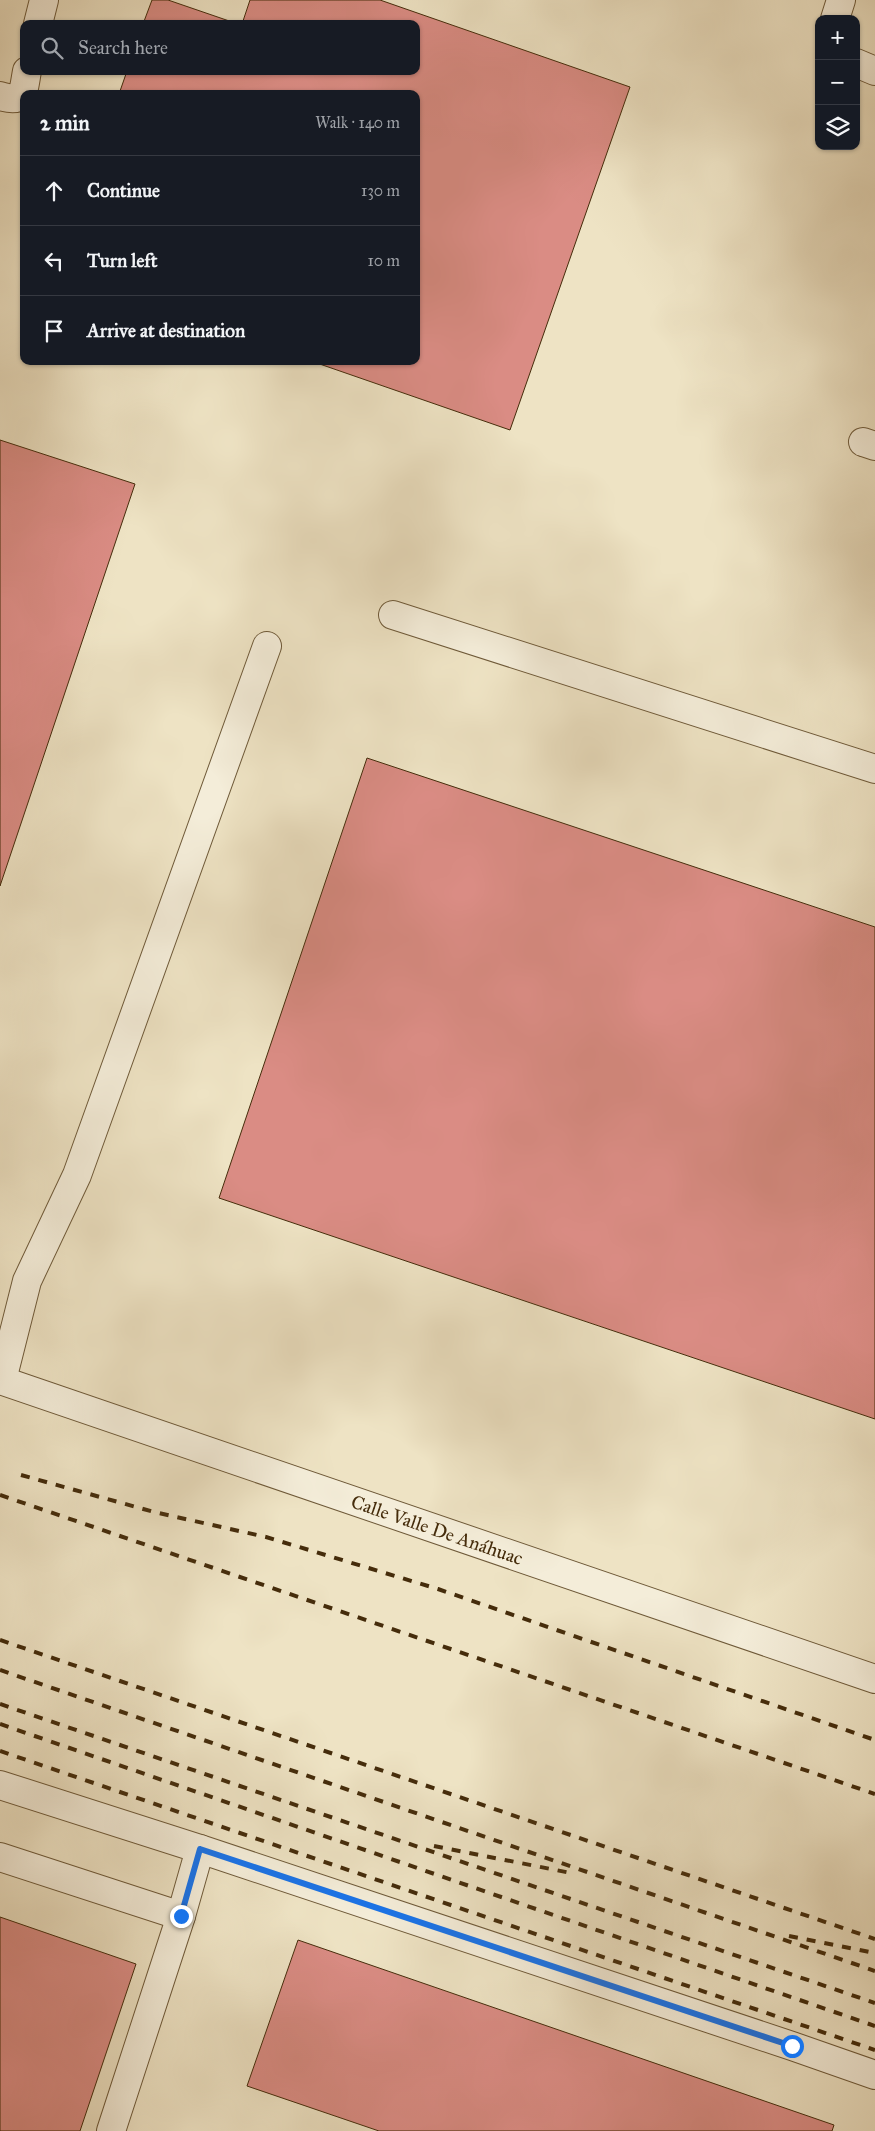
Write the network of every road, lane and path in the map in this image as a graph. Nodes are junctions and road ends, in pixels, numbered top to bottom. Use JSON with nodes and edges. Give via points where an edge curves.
{"nodes":[{"id":1,"x":44,"y":0,"type":"edge"},
{"id":2,"x":840,"y":0,"type":"edge"},
{"id":3,"x":836,"y":15,"type":"edge"},
{"id":4,"x":39,"y":20,"type":"edge"},
{"id":5,"x":860,"y":65,"type":"edge"},
{"id":6,"x":875,"y":71,"type":"edge"},
{"id":7,"x":26,"y":75,"type":"edge"},
{"id":8,"x":23,"y":90,"type":"edge"},
{"id":9,"x":0,"y":96,"type":"edge"},
{"id":10,"x":20,"y":97,"type":"edge"},
{"id":11,"x":393,"y":615,"type":"dead end"},
{"id":12,"x":267,"y":646,"type":"dead end"},
{"id":13,"x":875,"y":769,"type":"edge"},
{"id":14,"x":1,"y":1380,"type":"edge"},
{"id":15,"x":875,"y":1679,"type":"edge"},
{"id":16,"x":0,"y":1785,"type":"edge"},
{"id":17,"x":200,"y":1849,"type":"junction"},
{"id":18,"x":0,"y":1857,"type":"edge"},
{"id":19,"x":181,"y":1916,"type":"junction"},
{"id":20,"x":875,"y":2075,"type":"edge"},
{"id":21,"x":111,"y":2131,"type":"edge"}],
"edges":[{"from":1,"to":4,"type":"street"},
{"from":2,"to":3,"type":"street"},
{"from":5,"to":6,"type":"street"},
{"from":7,"to":8,"type":"street"},
{"from":9,"to":10,"type":"street","via":[[14,100]]},
{"from":11,"to":13,"type":"street"},
{"from":12,"to":14,"type":"street","via":[[77,1175],[27,1281]]},
{"from":14,"to":15,"type":"street","name":"Calle Valle De Anáhuac"},
{"from":16,"to":17,"type":"street"},
{"from":17,"to":19,"type":"street"},
{"from":17,"to":20,"type":"street"},
{"from":18,"to":19,"type":"street"},
{"from":19,"to":21,"type":"street"}]}
